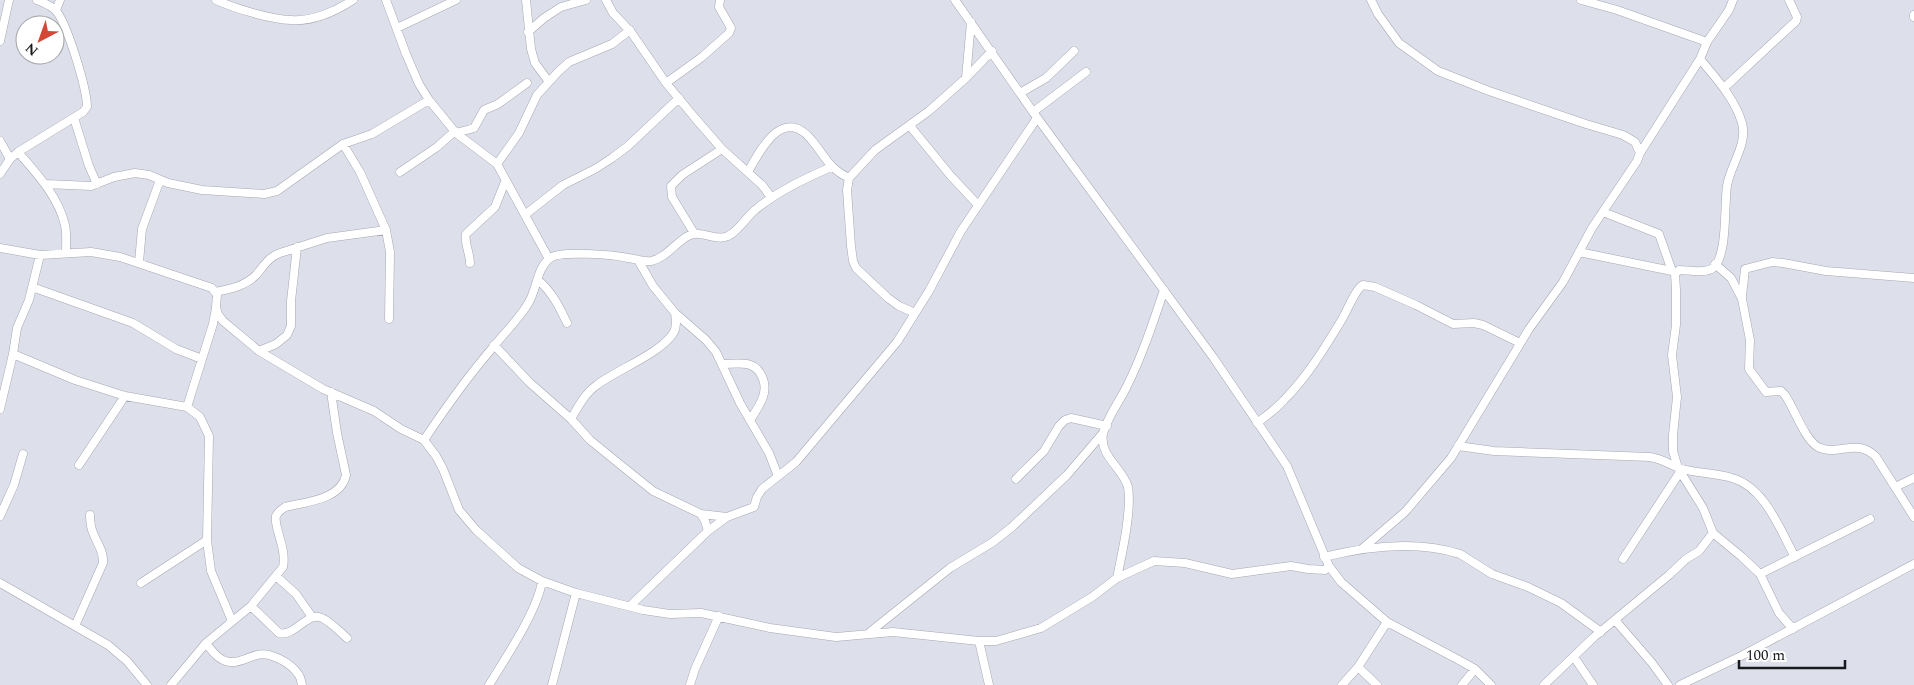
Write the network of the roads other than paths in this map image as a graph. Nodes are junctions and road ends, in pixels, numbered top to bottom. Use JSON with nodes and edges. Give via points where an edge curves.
{"nodes":[{"id":1,"x":9,"y":0,"type":"edge"},
{"id":2,"x":38,"y":0,"type":"edge"},
{"id":3,"x":60,"y":0,"type":"edge"},
{"id":4,"x":216,"y":0,"type":"edge"},
{"id":5,"x":353,"y":0,"type":"edge"},
{"id":6,"x":386,"y":0,"type":"edge"},
{"id":7,"x":456,"y":0,"type":"edge"},
{"id":8,"x":526,"y":0,"type":"edge"},
{"id":9,"x":586,"y":0,"type":"edge"},
{"id":10,"x":606,"y":0,"type":"edge"},
{"id":11,"x":720,"y":0,"type":"edge"},
{"id":12,"x":955,"y":0,"type":"edge"},
{"id":13,"x":1371,"y":0,"type":"edge"},
{"id":14,"x":1581,"y":0,"type":"edge"},
{"id":15,"x":1733,"y":0,"type":"edge"},
{"id":16,"x":1789,"y":0,"type":"edge"},
{"id":17,"x":56,"y":10,"type":"junction"},
{"id":18,"x":970,"y":22,"type":"junction"},
{"id":19,"x":396,"y":28,"type":"junction"},
{"id":20,"x":630,"y":30,"type":"junction"},
{"id":21,"x":528,"y":32,"type":"junction"},
{"id":22,"x":0,"y":41,"type":"edge"},
{"id":23,"x":1707,"y":42,"type":"junction"},
{"id":24,"x":992,"y":51,"type":"junction"},
{"id":25,"x":1074,"y":51,"type":"dead end"},
{"id":26,"x":1700,"y":59,"type":"junction"},
{"id":27,"x":1086,"y":72,"type":"dead end"},
{"id":28,"x":966,"y":78,"type":"junction"},
{"id":29,"x":549,"y":82,"type":"junction"},
{"id":30,"x":527,"y":83,"type":"dead end"},
{"id":31,"x":666,"y":83,"type":"junction"},
{"id":32,"x":1724,"y":88,"type":"junction"},
{"id":33,"x":1020,"y":93,"type":"junction"},
{"id":34,"x":679,"y":98,"type":"junction"},
{"id":35,"x":429,"y":100,"type":"junction"},
{"id":36,"x":1035,"y":115,"type":"junction"},
{"id":37,"x":74,"y":118,"type":"junction"},
{"id":38,"x":910,"y":126,"type":"junction"},
{"id":39,"x":456,"y":132,"type":"junction"},
{"id":40,"x":0,"y":140,"type":"edge"},
{"id":41,"x":343,"y":144,"type":"junction"},
{"id":42,"x":722,"y":149,"type":"junction"},
{"id":43,"x":18,"y":152,"type":"junction"},
{"id":44,"x":1640,"y":154,"type":"junction"},
{"id":45,"x":10,"y":159,"type":"junction"},
{"id":46,"x":496,"y":164,"type":"junction"},
{"id":47,"x":831,"y":167,"type":"junction"},
{"id":48,"x":400,"y":172,"type":"dead end"},
{"id":49,"x":748,"y":172,"type":"junction"},
{"id":50,"x":0,"y":174,"type":"edge"},
{"id":51,"x":848,"y":178,"type":"junction"},
{"id":52,"x":160,"y":180,"type":"junction"},
{"id":53,"x":505,"y":182,"type":"junction"},
{"id":54,"x":46,"y":184,"type":"junction"},
{"id":55,"x":97,"y":184,"type":"junction"},
{"id":56,"x":771,"y":197,"type":"junction"},
{"id":57,"x":978,"y":205,"type":"junction"},
{"id":58,"x":1603,"y":212,"type":"junction"},
{"id":59,"x":526,"y":214,"type":"junction"},
{"id":60,"x":386,"y":230,"type":"junction"},
{"id":61,"x":694,"y":233,"type":"junction"},
{"id":62,"x":297,"y":247,"type":"junction"},
{"id":63,"x":0,"y":248,"type":"edge"},
{"id":64,"x":1580,"y":252,"type":"junction"},
{"id":65,"x":66,"y":253,"type":"junction"},
{"id":66,"x":40,"y":255,"type":"junction"},
{"id":67,"x":549,"y":258,"type":"junction"},
{"id":68,"x":638,"y":260,"type":"junction"},
{"id":69,"x":139,"y":262,"type":"junction"},
{"id":70,"x":470,"y":263,"type":"dead end"},
{"id":71,"x":1716,"y":264,"type":"junction"},
{"id":72,"x":1674,"y":271,"type":"junction"},
{"id":73,"x":1914,"y":278,"type":"edge"},
{"id":74,"x":538,"y":280,"type":"junction"},
{"id":75,"x":32,"y":287,"type":"junction"},
{"id":76,"x":1164,"y":290,"type":"junction"},
{"id":77,"x":215,"y":292,"type":"junction"},
{"id":78,"x":1742,"y":299,"type":"junction"},
{"id":79,"x":216,"y":307,"type":"junction"},
{"id":80,"x":675,"y":313,"type":"junction"},
{"id":81,"x":915,"y":313,"type":"junction"},
{"id":82,"x":389,"y":319,"type":"dead end"},
{"id":83,"x":567,"y":323,"type":"dead end"},
{"id":84,"x":1520,"y":343,"type":"junction"},
{"id":85,"x":494,"y":344,"type":"junction"},
{"id":86,"x":259,"y":351,"type":"junction"},
{"id":87,"x":13,"y":354,"type":"junction"},
{"id":88,"x":202,"y":359,"type":"junction"},
{"id":89,"x":722,"y":364,"type":"junction"},
{"id":90,"x":331,"y":392,"type":"junction"},
{"id":91,"x":125,"y":396,"type":"junction"},
{"id":92,"x":187,"y":407,"type":"junction"},
{"id":93,"x":0,"y":409,"type":"edge"},
{"id":94,"x":571,"y":419,"type":"junction"},
{"id":95,"x":750,"y":420,"type":"junction"},
{"id":96,"x":1257,"y":423,"type":"junction"},
{"id":97,"x":1107,"y":426,"type":"junction"},
{"id":98,"x":1103,"y":433,"type":"junction"},
{"id":99,"x":424,"y":440,"type":"junction"},
{"id":100,"x":1458,"y":446,"type":"junction"},
{"id":101,"x":23,"y":454,"type":"dead end"},
{"id":102,"x":79,"y":465,"type":"dead end"},
{"id":103,"x":1679,"y":470,"type":"junction"},
{"id":104,"x":778,"y":476,"type":"junction"},
{"id":105,"x":1914,"y":478,"type":"edge"},
{"id":106,"x":1016,"y":479,"type":"dead end"},
{"id":107,"x":1895,"y":487,"type":"junction"},
{"id":108,"x":701,"y":514,"type":"junction"},
{"id":109,"x":90,"y":515,"type":"dead end"},
{"id":110,"x":0,"y":516,"type":"edge"},
{"id":111,"x":727,"y":517,"type":"junction"},
{"id":112,"x":1914,"y":517,"type":"edge"},
{"id":113,"x":1870,"y":519,"type":"dead end"},
{"id":114,"x":708,"y":531,"type":"junction"},
{"id":115,"x":1712,"y":534,"type":"junction"},
{"id":116,"x":207,"y":540,"type":"junction"},
{"id":117,"x":1363,"y":548,"type":"junction"},
{"id":118,"x":1324,"y":557,"type":"junction"},
{"id":119,"x":1795,"y":557,"type":"junction"},
{"id":120,"x":1623,"y":559,"type":"dead end"},
{"id":121,"x":1914,"y":564,"type":"edge"},
{"id":122,"x":1329,"y":566,"type":"junction"},
{"id":123,"x":1760,"y":574,"type":"junction"},
{"id":124,"x":276,"y":576,"type":"junction"},
{"id":125,"x":1117,"y":578,"type":"junction"},
{"id":126,"x":542,"y":581,"type":"junction"},
{"id":127,"x":141,"y":582,"type":"dead end"},
{"id":128,"x":0,"y":583,"type":"edge"},
{"id":129,"x":576,"y":593,"type":"junction"},
{"id":130,"x":251,"y":606,"type":"junction"},
{"id":131,"x":630,"y":606,"type":"junction"},
{"id":132,"x":718,"y":616,"type":"junction"},
{"id":133,"x":312,"y":617,"type":"junction"},
{"id":134,"x":1615,"y":620,"type":"junction"},
{"id":135,"x":232,"y":621,"type":"junction"},
{"id":136,"x":1387,"y":622,"type":"junction"},
{"id":137,"x":75,"y":626,"type":"junction"},
{"id":138,"x":1793,"y":629,"type":"junction"},
{"id":139,"x":1601,"y":632,"type":"junction"},
{"id":140,"x":870,"y":633,"type":"junction"},
{"id":141,"x":347,"y":638,"type":"dead end"},
{"id":142,"x":979,"y":642,"type":"junction"},
{"id":143,"x":206,"y":643,"type":"junction"},
{"id":144,"x":1574,"y":657,"type":"junction"},
{"id":145,"x":1358,"y":667,"type":"junction"},
{"id":146,"x":1475,"y":669,"type":"junction"},
{"id":147,"x":147,"y":685,"type":"edge"},
{"id":148,"x":171,"y":685,"type":"edge"},
{"id":149,"x":302,"y":685,"type":"edge"},
{"id":150,"x":489,"y":685,"type":"edge"},
{"id":151,"x":552,"y":685,"type":"edge"},
{"id":152,"x":690,"y":685,"type":"edge"},
{"id":153,"x":989,"y":685,"type":"edge"},
{"id":154,"x":1342,"y":685,"type":"edge"},
{"id":155,"x":1377,"y":685,"type":"edge"},
{"id":156,"x":1462,"y":685,"type":"edge"},
{"id":157,"x":1490,"y":685,"type":"edge"},
{"id":158,"x":1544,"y":685,"type":"edge"},
{"id":159,"x":1593,"y":685,"type":"edge"},
{"id":160,"x":1668,"y":685,"type":"edge"},
{"id":161,"x":1680,"y":685,"type":"edge"}],
"edges":[{"from":1,"to":22,"type":"street"},
{"from":2,"to":17,"type":"street"},
{"from":3,"to":17,"type":"street"},
{"from":4,"to":5,"type":"street","via":[[235,8],[292,20],[328,14]]},
{"from":6,"to":19,"type":"street"},
{"from":7,"to":19,"type":"street"},
{"from":8,"to":21,"type":"street"},
{"from":9,"to":21,"type":"street","via":[[561,8]]},
{"from":10,"to":20,"type":"street"},
{"from":11,"to":31,"type":"street","via":[[719,7],[731,28],[729,34]]},
{"from":12,"to":18,"type":"street"},
{"from":13,"to":44,"type":"street","via":[[1399,44],[1438,71],[1623,135],[1635,142]]},
{"from":14,"to":23,"type":"street"},
{"from":15,"to":23,"type":"street"},
{"from":16,"to":32,"type":"street","via":[[1796,21]]},
{"from":17,"to":37,"type":"street","via":[[87,100],[87,107]]},
{"from":18,"to":24,"type":"street"},
{"from":18,"to":28,"type":"street"},
{"from":19,"to":35,"type":"street"},
{"from":20,"to":29,"type":"street","via":[[612,44],[569,62]]},
{"from":20,"to":31,"type":"street"},
{"from":21,"to":29,"type":"street","via":[[535,63]]},
{"from":23,"to":26,"type":"street"},
{"from":24,"to":28,"type":"street"},
{"from":24,"to":33,"type":"street"},
{"from":25,"to":33,"type":"street","via":[[1046,78]]},
{"from":26,"to":32,"type":"street"},
{"from":26,"to":44,"type":"street"},
{"from":27,"to":36,"type":"street"},
{"from":28,"to":38,"type":"street"},
{"from":29,"to":46,"type":"street","via":[[537,95],[519,133]]},
{"from":30,"to":39,"type":"street","via":[[484,110],[474,128]]},
{"from":31,"to":34,"type":"street"},
{"from":32,"to":71,"type":"street","via":[[1740,118],[1743,132],[1727,185],[1726,225]]},
{"from":33,"to":36,"type":"street"},
{"from":34,"to":42,"type":"street"},
{"from":34,"to":59,"type":"street","via":[[628,146],[595,169],[563,185]]},
{"from":35,"to":39,"type":"street"},
{"from":35,"to":41,"type":"street","via":[[372,134]]},
{"from":36,"to":57,"type":"street"},
{"from":36,"to":76,"type":"street"},
{"from":37,"to":43,"type":"street"},
{"from":37,"to":55,"type":"street"},
{"from":38,"to":51,"type":"street","via":[[886,140]]},
{"from":38,"to":57,"type":"street"},
{"from":39,"to":46,"type":"street"},
{"from":39,"to":48,"type":"street"},
{"from":40,"to":45,"type":"street"},
{"from":41,"to":52,"type":"street","via":[[286,186],[264,194],[202,190]]},
{"from":41,"to":60,"type":"street","via":[[360,172]]},
{"from":42,"to":49,"type":"street"},
{"from":42,"to":61,"type":"street","via":[[671,186],[672,197]]},
{"from":43,"to":45,"type":"street"},
{"from":43,"to":54,"type":"street"},
{"from":44,"to":58,"type":"street"},
{"from":45,"to":50,"type":"street"},
{"from":46,"to":53,"type":"street"},
{"from":47,"to":49,"type":"street","via":[[805,132],[792,126],[772,135]]},
{"from":47,"to":51,"type":"street"},
{"from":47,"to":56,"type":"street"},
{"from":49,"to":56,"type":"street"},
{"from":51,"to":81,"type":"street","via":[[851,246],[856,268],[888,298]]},
{"from":52,"to":55,"type":"street","via":[[135,173]]},
{"from":52,"to":69,"type":"street","via":[[142,229]]},
{"from":53,"to":59,"type":"street"},
{"from":53,"to":70,"type":"street","via":[[495,207],[466,234]]},
{"from":54,"to":55,"type":"street","via":[[82,187]]},
{"from":54,"to":65,"type":"street","via":[[66,227]]},
{"from":56,"to":61,"type":"street","via":[[728,237]]},
{"from":57,"to":81,"type":"street"},
{"from":58,"to":64,"type":"street"},
{"from":58,"to":72,"type":"street","via":[[1659,234]]},
{"from":59,"to":67,"type":"street"},
{"from":60,"to":62,"type":"street","via":[[343,235]]},
{"from":60,"to":82,"type":"street","via":[[390,252]]},
{"from":61,"to":68,"type":"street","via":[[662,256],[649,261]]},
{"from":62,"to":77,"type":"street","via":[[273,255],[246,283]]},
{"from":62,"to":86,"type":"street","via":[[291,326],[287,335],[276,344]]},
{"from":63,"to":66,"type":"street"},
{"from":64,"to":72,"type":"street"},
{"from":64,"to":84,"type":"street"},
{"from":65,"to":66,"type":"street"},
{"from":65,"to":69,"type":"street","via":[[91,252]]},
{"from":66,"to":75,"type":"street"},
{"from":67,"to":68,"type":"street","via":[[568,253]]},
{"from":67,"to":74,"type":"street"},
{"from":68,"to":80,"type":"street"},
{"from":69,"to":77,"type":"street","via":[[212,288]]},
{"from":71,"to":72,"type":"street","via":[[1708,270]]},
{"from":71,"to":78,"type":"street","via":[[1731,278]]},
{"from":72,"to":103,"type":"street","via":[[1676,324],[1672,355],[1677,397],[1673,435]]},
{"from":73,"to":78,"type":"street","via":[[1826,271],[1772,262],[1745,269]]},
{"from":74,"to":83,"type":"street","via":[[555,299]]},
{"from":74,"to":85,"type":"street","via":[[522,315]]},
{"from":75,"to":87,"type":"street"},
{"from":75,"to":88,"type":"street","via":[[120,317],[176,349]]},
{"from":76,"to":96,"type":"street"},
{"from":76,"to":97,"type":"street","via":[[1128,386]]},
{"from":77,"to":79,"type":"street"},
{"from":78,"to":107,"type":"street","via":[[1750,340],[1748,369],[1761,387],[1766,392],[1785,395],[1816,446],[1870,450]]},
{"from":79,"to":86,"type":"street","via":[[222,321]]},
{"from":79,"to":88,"type":"street"},
{"from":80,"to":89,"type":"street","via":[[706,340]]},
{"from":80,"to":94,"type":"street","via":[[675,330],[666,342],[595,386]]},
{"from":81,"to":104,"type":"street","via":[[844,407],[796,462]]},
{"from":84,"to":96,"type":"street","via":[[1483,325],[1453,324],[1375,287],[1363,285],[1298,386]]},
{"from":84,"to":100,"type":"street"},
{"from":85,"to":94,"type":"street","via":[[529,382]]},
{"from":85,"to":99,"type":"street"},
{"from":86,"to":90,"type":"street"},
{"from":87,"to":91,"type":"street","via":[[75,380]]},
{"from":87,"to":93,"type":"street"},
{"from":88,"to":92,"type":"street"},
{"from":89,"to":95,"type":"street"},
{"from":89,"to":95,"type":"street","via":[[752,366],[764,380],[766,390]]},
{"from":90,"to":99,"type":"street","via":[[374,411],[401,430]]},
{"from":90,"to":124,"type":"street","via":[[345,481],[329,495],[279,511],[276,524],[284,559],[283,567]]},
{"from":91,"to":92,"type":"street"},
{"from":91,"to":102,"type":"street"},
{"from":92,"to":116,"type":"street","via":[[200,417],[209,436]]},
{"from":94,"to":108,"type":"street","via":[[590,440],[653,491]]},
{"from":95,"to":104,"type":"street"},
{"from":96,"to":118,"type":"street","via":[[1287,466]]},
{"from":97,"to":98,"type":"street"},
{"from":97,"to":106,"type":"street","via":[[1072,418],[1065,420],[1044,451]]},
{"from":98,"to":125,"type":"street","via":[[1106,452],[1124,475],[1128,489],[1124,545]]},
{"from":98,"to":140,"type":"street","via":[[1068,475],[1012,528],[950,568]]},
{"from":99,"to":126,"type":"street","via":[[443,469],[459,510],[518,568]]},
{"from":100,"to":103,"type":"street","via":[[1494,451],[1650,457],[1662,459]]},
{"from":100,"to":117,"type":"street","via":[[1411,505]]},
{"from":101,"to":110,"type":"street"},
{"from":103,"to":115,"type":"street","via":[[1703,508]]},
{"from":103,"to":119,"type":"street","via":[[1732,478],[1750,487],[1760,496]]},
{"from":103,"to":120,"type":"street"},
{"from":104,"to":111,"type":"street","via":[[762,489],[751,509]]},
{"from":105,"to":107,"type":"street"},
{"from":107,"to":112,"type":"street"},
{"from":108,"to":111,"type":"street"},
{"from":108,"to":114,"type":"street"},
{"from":109,"to":137,"type":"street","via":[[93,532],[104,556]]},
{"from":111,"to":114,"type":"street"},
{"from":113,"to":119,"type":"street"},
{"from":114,"to":131,"type":"street"},
{"from":115,"to":123,"type":"street"},
{"from":115,"to":134,"type":"street","via":[[1699,551]]},
{"from":116,"to":127,"type":"street"},
{"from":116,"to":135,"type":"street","via":[[211,571]]},
{"from":117,"to":118,"type":"street"},
{"from":117,"to":139,"type":"street","via":[[1434,548],[1460,554],[1492,574],[1561,603]]},
{"from":118,"to":122,"type":"street"},
{"from":119,"to":123,"type":"street"},
{"from":121,"to":138,"type":"street"},
{"from":122,"to":125,"type":"street","via":[[1325,570],[1291,566],[1232,574],[1185,563],[1154,561]]},
{"from":122,"to":136,"type":"street"},
{"from":123,"to":138,"type":"street","via":[[1779,613]]},
{"from":124,"to":130,"type":"street"},
{"from":124,"to":133,"type":"street","via":[[296,594]]},
{"from":125,"to":142,"type":"street","via":[[1042,628],[996,642]]},
{"from":126,"to":129,"type":"street"},
{"from":126,"to":150,"type":"street","via":[[532,608]]},
{"from":128,"to":137,"type":"street"},
{"from":129,"to":131,"type":"street"},
{"from":129,"to":151,"type":"street"},
{"from":130,"to":133,"type":"street","via":[[274,630],[283,634]]},
{"from":130,"to":135,"type":"street"},
{"from":131,"to":132,"type":"street","via":[[670,614]]},
{"from":132,"to":140,"type":"street","via":[[770,628],[836,637]]},
{"from":132,"to":152,"type":"street"},
{"from":133,"to":141,"type":"street","via":[[322,618]]},
{"from":134,"to":139,"type":"street"},
{"from":134,"to":160,"type":"street"},
{"from":135,"to":143,"type":"street"},
{"from":136,"to":145,"type":"street"},
{"from":136,"to":146,"type":"street"},
{"from":137,"to":147,"type":"street","via":[[108,645]]},
{"from":138,"to":161,"type":"street"},
{"from":139,"to":144,"type":"street"},
{"from":140,"to":142,"type":"street","via":[[911,633]]},
{"from":142,"to":153,"type":"street"},
{"from":143,"to":148,"type":"street"},
{"from":143,"to":149,"type":"street","via":[[219,658],[230,662],[258,654],[273,657],[299,674]]},
{"from":144,"to":158,"type":"street"},
{"from":144,"to":159,"type":"street"},
{"from":145,"to":154,"type":"street"},
{"from":145,"to":155,"type":"street"},
{"from":146,"to":156,"type":"street"},
{"from":146,"to":157,"type":"street"}]}
